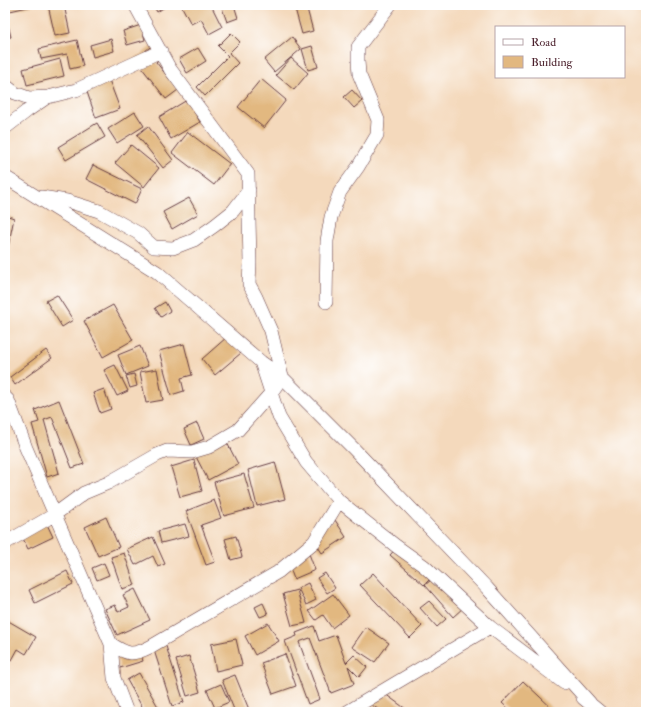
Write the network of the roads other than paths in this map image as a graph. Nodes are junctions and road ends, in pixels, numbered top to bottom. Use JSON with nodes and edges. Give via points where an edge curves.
{"nodes":[{"id":1,"x":135,"y":5,"type":"edge"},
{"id":2,"x":390,"y":5,"type":"edge"},
{"id":3,"x":161,"y":51,"type":"junction"},
{"id":4,"x":5,"y":85,"type":"edge"},
{"id":5,"x":48,"y":97,"type":"junction"},
{"id":6,"x":5,"y":128,"type":"edge"},
{"id":7,"x":5,"y":177,"type":"edge"},
{"id":8,"x":249,"y":190,"type":"junction"},
{"id":9,"x":35,"y":196,"type":"junction"},
{"id":10,"x":326,"y":302,"type":"dead end"},
{"id":11,"x":261,"y":362,"type":"junction"},
{"id":12,"x":282,"y":377,"type":"junction"},
{"id":13,"x":271,"y":393,"type":"junction"},
{"id":14,"x":5,"y":397,"type":"edge"},
{"id":15,"x":339,"y":502,"type":"junction"},
{"id":16,"x":54,"y":514,"type":"junction"},
{"id":17,"x":5,"y":543,"type":"edge"},
{"id":18,"x":490,"y":627,"type":"junction"},
{"id":19,"x":111,"y":644,"type":"junction"},
{"id":20,"x":590,"y":703,"type":"junction"},
{"id":21,"x":127,"y":712,"type":"edge"},
{"id":22,"x":347,"y":712,"type":"edge"},
{"id":23,"x":600,"y":712,"type":"edge"}],
"edges":[{"from":1,"to":3,"type":"street"},
{"from":2,"to":10,"type":"street","via":[[358,47],[359,74],[378,120],[377,135],[340,192],[331,217],[327,242]]},
{"from":3,"to":5,"type":"street","via":[[76,90]]},
{"from":3,"to":8,"type":"street","via":[[170,69],[248,174]]},
{"from":4,"to":5,"type":"street","via":[[15,93],[29,98]]},
{"from":5,"to":6,"type":"street"},
{"from":7,"to":9,"type":"street"},
{"from":8,"to":9,"type":"street","via":[[233,211],[214,226],[194,240],[173,248],[154,247],[138,233],[99,212]]},
{"from":8,"to":12,"type":"street","via":[[249,284],[271,331]]},
{"from":9,"to":11,"type":"street","via":[[157,272]]},
{"from":11,"to":12,"type":"street"},
{"from":11,"to":13,"type":"street"},
{"from":12,"to":13,"type":"street"},
{"from":12,"to":20,"type":"street","via":[[487,588]]},
{"from":13,"to":15,"type":"street","via":[[279,417],[306,462]]},
{"from":13,"to":16,"type":"street","via":[[238,430],[209,447],[192,452],[167,451],[157,455],[108,483],[84,493]]},
{"from":14,"to":16,"type":"street"},
{"from":15,"to":18,"type":"street","via":[[424,566]]},
{"from":15,"to":19,"type":"street","via":[[314,542],[278,572],[137,654],[123,653]]},
{"from":16,"to":17,"type":"street"},
{"from":16,"to":19,"type":"street"},
{"from":18,"to":20,"type":"street"},
{"from":18,"to":22,"type":"street"},
{"from":19,"to":21,"type":"street","via":[[114,678]]},
{"from":20,"to":23,"type":"street"}]}
